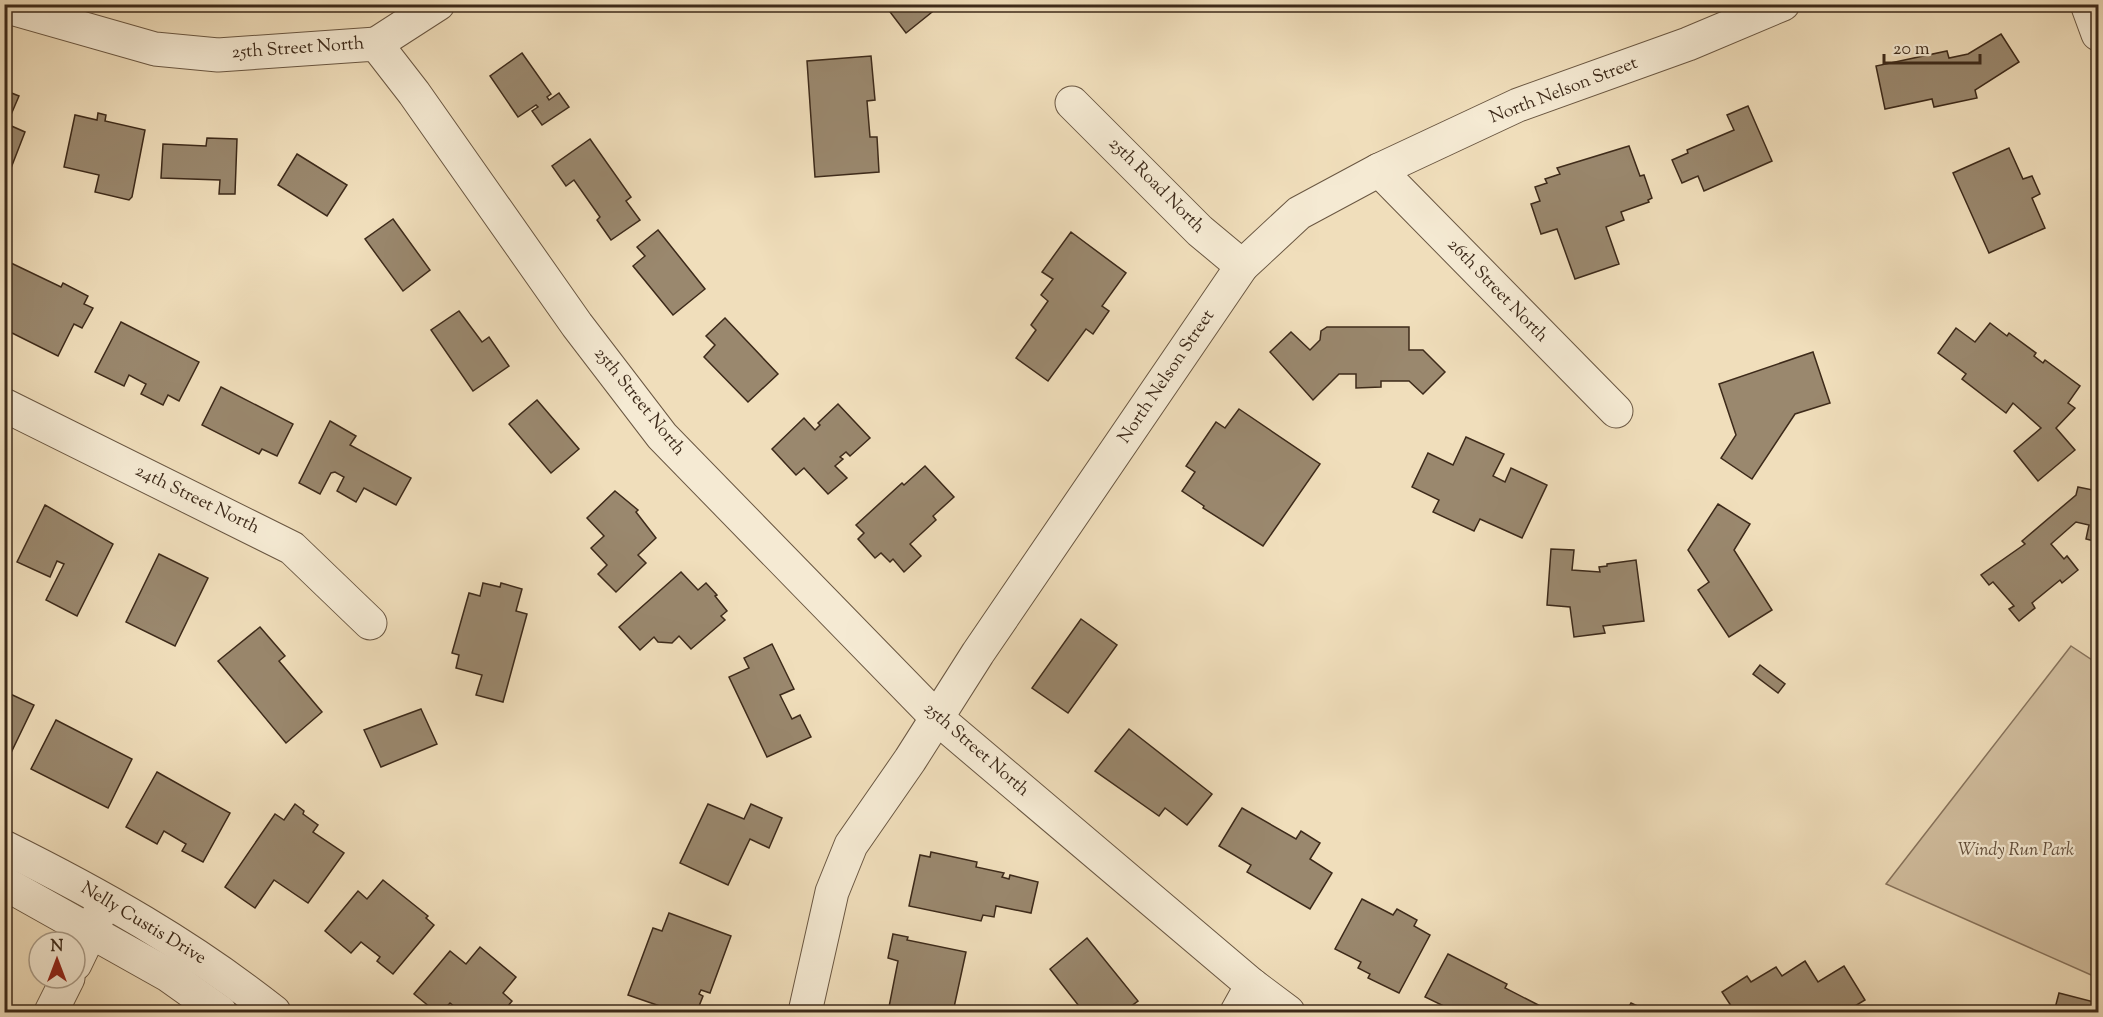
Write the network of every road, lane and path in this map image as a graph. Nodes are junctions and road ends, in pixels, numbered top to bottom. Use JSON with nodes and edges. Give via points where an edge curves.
{"nodes":[{"id":1,"x":438,"y":4,"type":"edge"},
{"id":2,"x":1783,"y":4,"type":"edge"},
{"id":3,"x":2087,"y":4,"type":"edge"},
{"id":4,"x":4,"y":6,"type":"edge"},
{"id":5,"x":2098,"y":34,"type":"edge"},
{"id":6,"x":376,"y":44,"type":"junction"},
{"id":7,"x":1072,"y":103,"type":"dead end"},
{"id":8,"x":1379,"y":170,"type":"junction"},
{"id":9,"x":1242,"y":266,"type":"junction"},
{"id":10,"x":4,"y":405,"type":"edge"},
{"id":11,"x":1616,"y":411,"type":"dead end"},
{"id":12,"x":370,"y":623,"type":"dead end"},
{"id":13,"x":937,"y":718,"type":"junction"},
{"id":14,"x":4,"y":847,"type":"edge"},
{"id":15,"x":4,"y":883,"type":"edge"},
{"id":16,"x":106,"y":900,"type":"junction"},
{"id":17,"x":91,"y":930,"type":"junction"},
{"id":18,"x":87,"y":938,"type":"edge"},
{"id":19,"x":62,"y":990,"type":"edge"},
{"id":20,"x":1244,"y":999,"type":"edge"},
{"id":21,"x":51,"y":1012,"type":"edge"},
{"id":22,"x":220,"y":1012,"type":"edge"},
{"id":23,"x":274,"y":1012,"type":"edge"},
{"id":24,"x":805,"y":1012,"type":"edge"},
{"id":25,"x":1288,"y":1012,"type":"edge"}],
"edges":[{"from":1,"to":6,"type":"street"},
{"from":2,"to":8,"type":"street","name":"North Nelson Street","via":[[1688,44],[1518,105]]},
{"from":3,"to":5,"type":"street"},
{"from":4,"to":6,"type":"street","name":"25th Street North","via":[[155,49],[218,54]]},
{"from":6,"to":13,"type":"street","name":"25th Street North","via":[[577,325],[662,436]]},
{"from":7,"to":9,"type":"street","name":"25th Road North","via":[[1200,231]]},
{"from":8,"to":9,"type":"street","name":"North Nelson Street","via":[[1299,213]]},
{"from":8,"to":11,"type":"street","name":"26th Street North"},
{"from":9,"to":13,"type":"street","name":"North Nelson Street"},
{"from":10,"to":12,"type":"street","name":"24th Street North","via":[[292,548]]},
{"from":13,"to":20,"type":"street","name":"25th Street North"},
{"from":13,"to":24,"type":"street","name":"North Nelson Street","via":[[851,845],[832,892]]},
{"from":14,"to":16,"type":"street","name":"Nelly Custis Drive"},
{"from":15,"to":17,"type":"street","name":"Nelly Custis Drive"},
{"from":16,"to":17,"type":"street"},
{"from":16,"to":23,"type":"street","name":"Nelly Custis Drive","via":[[196,955]]},
{"from":17,"to":18,"type":"street"},
{"from":17,"to":22,"type":"street","name":"Nelly Custis Drive","via":[[168,975]]},
{"from":19,"to":21,"type":"street"},
{"from":20,"to":25,"type":"street","name":"25th Street North"}]}
